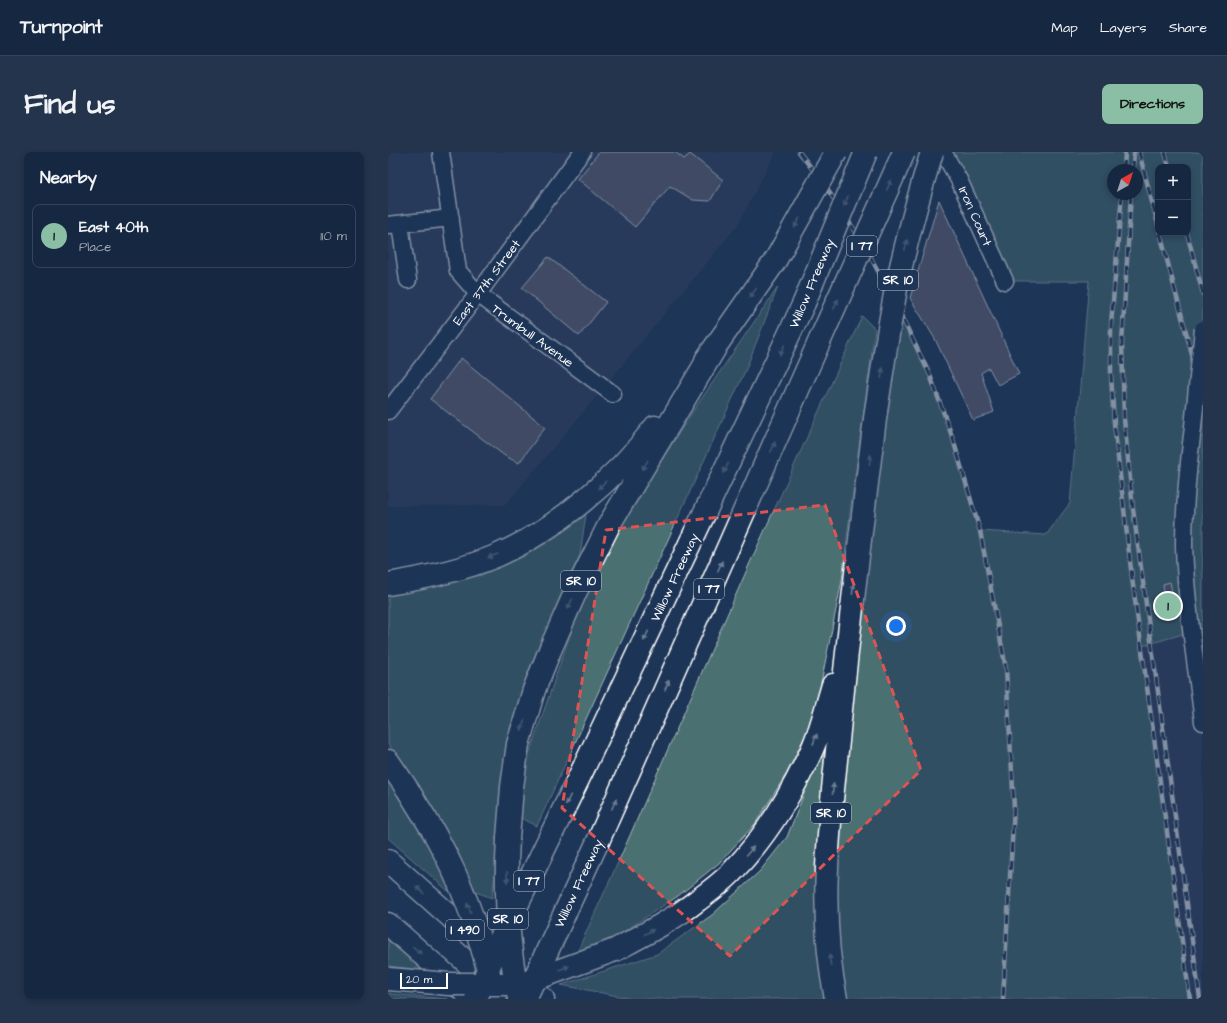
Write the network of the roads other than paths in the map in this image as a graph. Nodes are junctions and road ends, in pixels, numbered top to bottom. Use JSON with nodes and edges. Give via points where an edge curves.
{"nodes":[{"id":1,"x":441,"y":152,"type":"edge"},
{"id":2,"x":582,"y":152,"type":"edge"},
{"id":3,"x":836,"y":152,"type":"edge"},
{"id":4,"x":866,"y":152,"type":"edge"},
{"id":5,"x":904,"y":152,"type":"edge"},
{"id":6,"x":932,"y":152,"type":"edge"},
{"id":7,"x":943,"y":152,"type":"edge"},
{"id":8,"x":451,"y":218,"type":"junction"},
{"id":9,"x":394,"y":224,"type":"edge"},
{"id":10,"x":408,"y":280,"type":"dead end"},
{"id":11,"x":1005,"y":281,"type":"dead end"},
{"id":12,"x":478,"y":294,"type":"junction"},
{"id":13,"x":1203,"y":329,"type":"edge"},
{"id":14,"x":715,"y":348,"type":"junction"},
{"id":15,"x":613,"y":394,"type":"dead end"},
{"id":16,"x":388,"y":411,"type":"edge"},
{"id":17,"x":388,"y":584,"type":"edge"},
{"id":18,"x":849,"y":628,"type":"junction"},
{"id":19,"x":1203,"y":722,"type":"edge"},
{"id":20,"x":388,"y":761,"type":"edge"},
{"id":21,"x":388,"y":861,"type":"edge"},
{"id":22,"x":388,"y":924,"type":"edge"},
{"id":23,"x":388,"y":979,"type":"edge"},
{"id":24,"x":473,"y":999,"type":"edge"},
{"id":25,"x":476,"y":999,"type":"edge"},
{"id":26,"x":494,"y":999,"type":"edge"},
{"id":27,"x":519,"y":999,"type":"edge"},
{"id":28,"x":525,"y":999,"type":"edge"},
{"id":29,"x":544,"y":999,"type":"edge"},
{"id":30,"x":836,"y":999,"type":"edge"}],
"edges":[{"from":1,"to":8,"type":"street","name":"Trumbull Avenue"},
{"from":2,"to":12,"type":"street","name":"East 37th Street"},
{"from":3,"to":14,"type":"highway","number":"SR 10","one_way":true,"bridge":true,"via":[[775,261]]},
{"from":4,"to":25,"type":"highway","name":"Willow Freeway","number":"I 77","one_way":true,"bridge":true,"via":[[804,303],[499,942]]},
{"from":28,"to":5,"type":"highway","name":"Willow Freeway","number":"I 77","one_way":true,"bridge":true,"via":[[599,839]]},
{"from":18,"to":6,"type":"highway","number":"SR 10","one_way":true,"bridge":true,"via":[[888,335],[898,278]]},
{"from":7,"to":11,"type":"street","name":"Iron Court","via":[[959,180]]},
{"from":8,"to":9,"type":"street"},
{"from":8,"to":12,"type":"street","name":"Trumbull Avenue","via":[[458,271]]},
{"from":9,"to":10,"type":"street"},
{"from":12,"to":15,"type":"street","name":"Trumbull Avenue"},
{"from":12,"to":16,"type":"street","name":"East 37th Street"},
{"from":13,"to":19,"type":"street","bridge":true,"via":[[1186,491],[1184,548]]},
{"from":14,"to":17,"type":"highway","one_way":true,"via":[[652,432],[627,460],[598,488],[558,520],[496,556],[434,576]]},
{"from":14,"to":27,"type":"highway","number":"SR 10","one_way":true,"bridge":true,"via":[[610,524],[575,593],[534,690],[518,744],[508,838],[510,949]]},
{"from":23,"to":18,"type":"highway","one_way":true,"bridge":true,"via":[[449,984],[522,984],[615,950],[668,922],[698,901],[731,873],[757,842],[779,812],[807,762],[822,722]]},
{"from":30,"to":18,"type":"highway","number":"SR 10","one_way":true,"via":[[826,928],[826,873]]},
{"from":26,"to":20,"type":"highway","one_way":true,"bridge":true,"via":[[476,928],[457,878],[438,839]]},
{"from":29,"to":21,"type":"highway","number":"I 490","one_way":true},
{"from":22,"to":24,"type":"highway","one_way":true}]}
